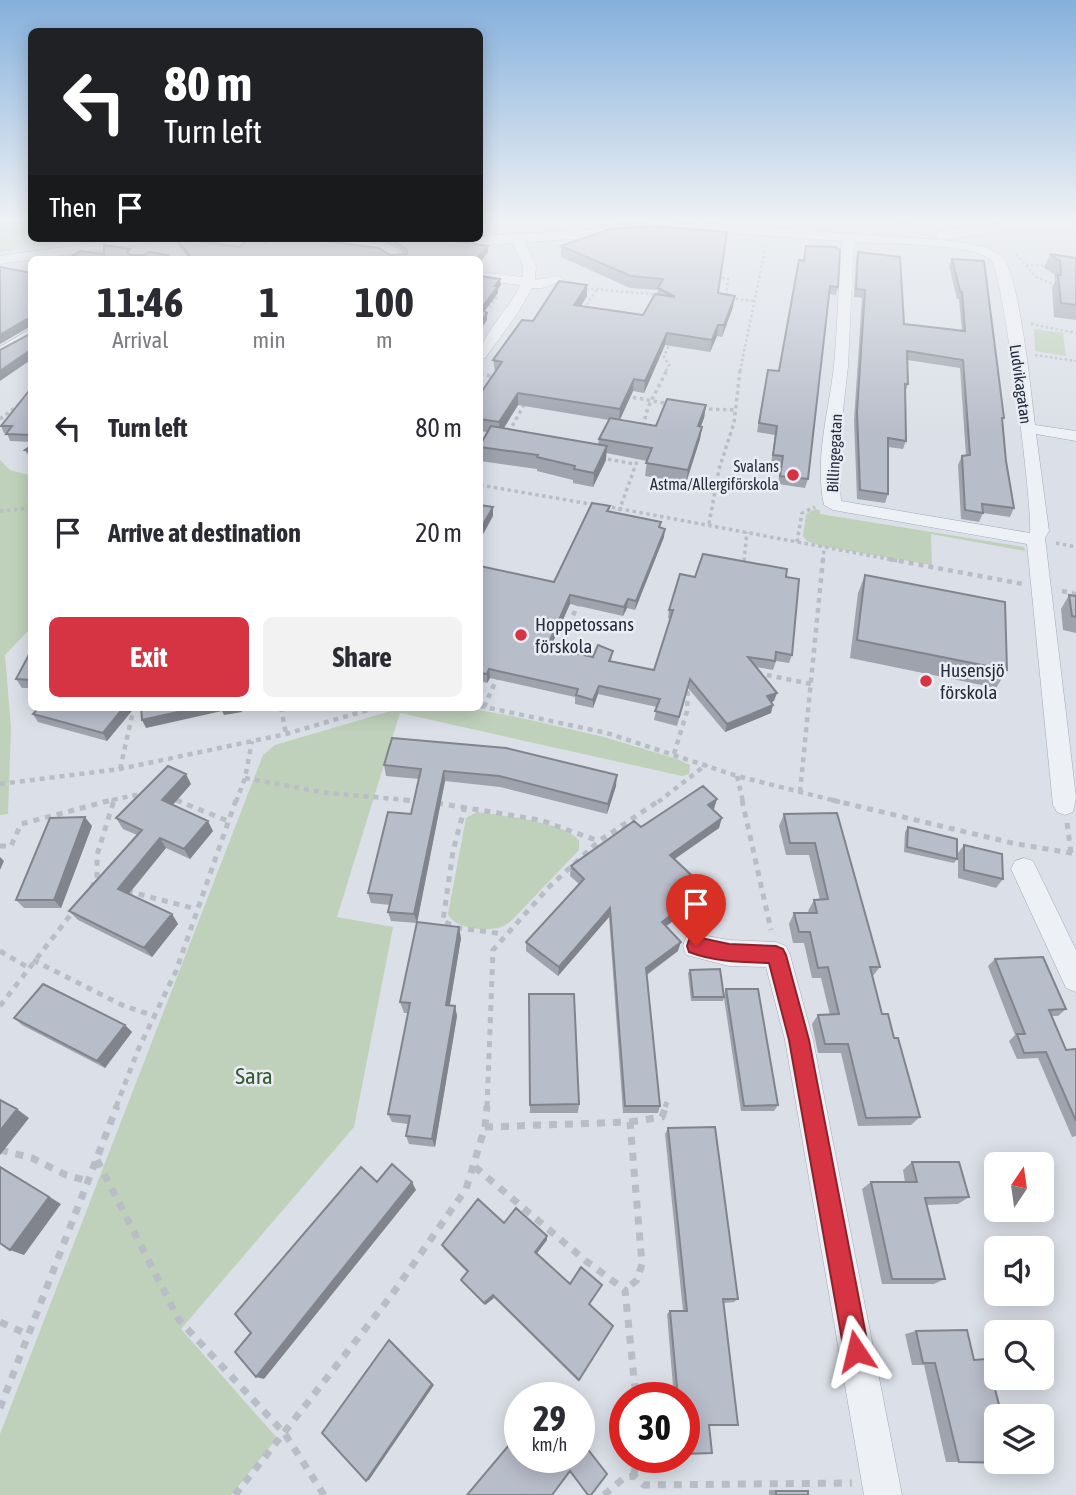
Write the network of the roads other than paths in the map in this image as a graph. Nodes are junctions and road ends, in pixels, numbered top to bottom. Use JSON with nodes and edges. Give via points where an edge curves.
{"nodes":[{"id":1,"x":524,"y":291,"type":"edge"},
{"id":2,"x":843,"y":291,"type":"edge"},
{"id":3,"x":1007,"y":291,"type":"edge"},
{"id":4,"x":28,"y":335,"type":"edge"},
{"id":5,"x":483,"y":351,"type":"edge"},
{"id":6,"x":0,"y":354,"type":"edge"},
{"id":7,"x":1027,"y":428,"type":"junction"},
{"id":8,"x":1076,"y":436,"type":"edge"},
{"id":9,"x":1036,"y":538,"type":"junction"},
{"id":10,"x":1065,"y":805,"type":"road end"},
{"id":11,"x":1024,"y":869,"type":"dead end"},
{"id":12,"x":696,"y":946,"type":"dead end"},
{"id":13,"x":1076,"y":979,"type":"edge"},
{"id":14,"x":881,"y":1488,"type":"edge"}],
"edges":[{"from":1,"to":5,"type":"street"},
{"from":2,"to":9,"type":"street","name":"Billingegatan","via":[[841,366],[832,434],[833,505]]},
{"from":3,"to":7,"type":"street","name":"Ludvikagatan"},
{"from":4,"to":6,"type":"street"},
{"from":7,"to":8,"type":"street"},
{"from":7,"to":9,"type":"street","name":"Ludvikagatan","via":[[1040,531]]},
{"from":9,"to":10,"type":"street","name":"Ludvikagatan"},
{"from":11,"to":13,"type":"street"},
{"from":12,"to":14,"type":"street","via":[[776,955],[799,1040]]}]}
